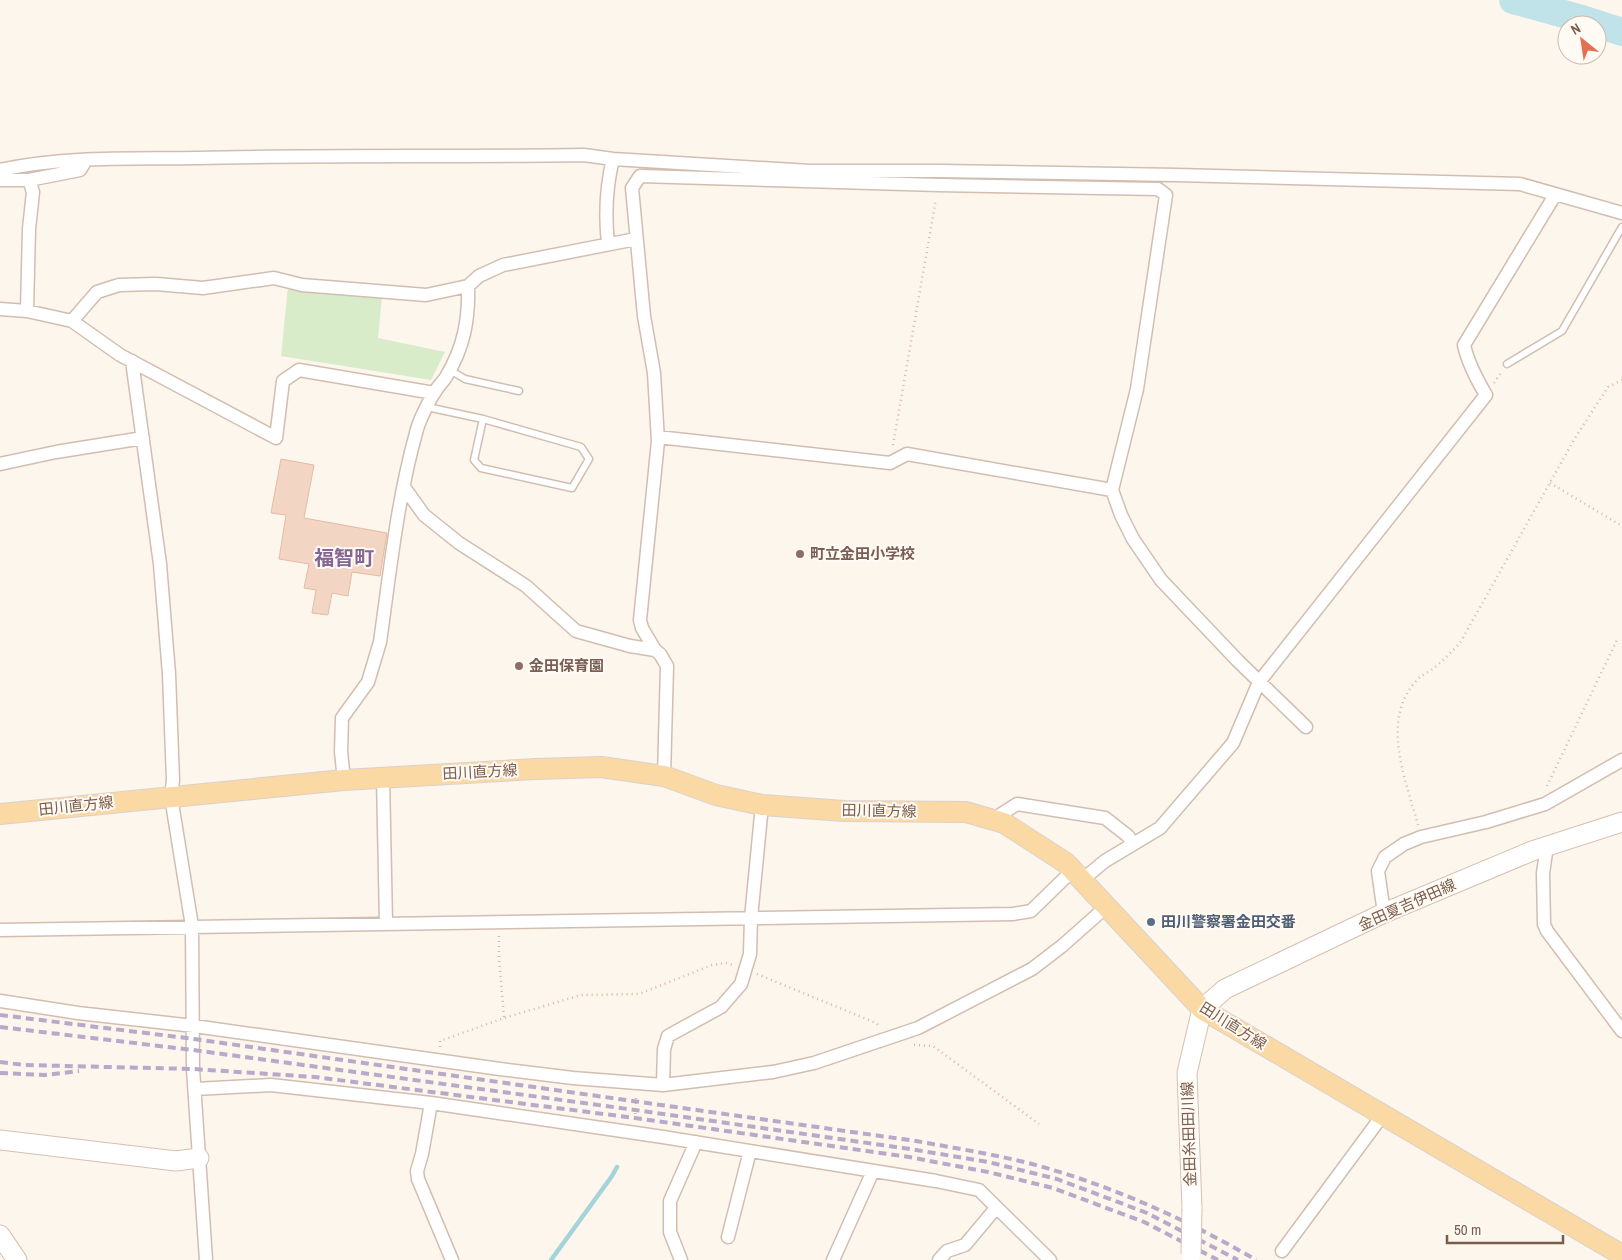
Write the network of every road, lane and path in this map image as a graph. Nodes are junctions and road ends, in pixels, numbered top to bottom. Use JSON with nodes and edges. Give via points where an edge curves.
{"nodes":[{"id":1,"x":614,"y":159,"type":"junction"},
{"id":2,"x":86,"y":160,"type":"junction"},
{"id":3,"x":0,"y":170,"type":"edge"},
{"id":4,"x":1001,"y":172,"type":"junction"},
{"id":5,"x":0,"y":180,"type":"edge"},
{"id":6,"x":29,"y":180,"type":"junction"},
{"id":7,"x":938,"y":186,"type":"junction"},
{"id":8,"x":998,"y":186,"type":"junction"},
{"id":9,"x":1555,"y":195,"type":"junction"},
{"id":10,"x":1622,"y":214,"type":"edge"},
{"id":11,"x":1622,"y":227,"type":"edge"},
{"id":12,"x":636,"y":239,"type":"junction"},
{"id":13,"x":608,"y":244,"type":"junction"},
{"id":14,"x":468,"y":286,"type":"junction"},
{"id":15,"x":0,"y":309,"type":"edge"},
{"id":16,"x":27,"y":312,"type":"junction"},
{"id":17,"x":72,"y":321,"type":"junction"},
{"id":18,"x":132,"y":361,"type":"junction"},
{"id":19,"x":1507,"y":364,"type":"joint"},
{"id":20,"x":450,"y":370,"type":"junction"},
{"id":21,"x":1622,"y":380,"type":"edge"},
{"id":22,"x":519,"y":391,"type":"dead end"},
{"id":23,"x":434,"y":393,"type":"junction"},
{"id":24,"x":1486,"y":395,"type":"junction"},
{"id":25,"x":427,"y":407,"type":"junction"},
{"id":26,"x":483,"y":419,"type":"junction"},
{"id":27,"x":658,"y":436,"type":"junction"},
{"id":28,"x":142,"y":438,"type":"junction"},
{"id":29,"x":0,"y":464,"type":"edge"},
{"id":30,"x":890,"y":464,"type":"junction"},
{"id":31,"x":1550,"y":483,"type":"junction"},
{"id":32,"x":404,"y":487,"type":"junction"},
{"id":33,"x":1112,"y":490,"type":"junction"},
{"id":34,"x":1622,"y":526,"type":"edge"},
{"id":35,"x":1616,"y":640,"type":"dead end"},
{"id":36,"x":655,"y":650,"type":"junction"},
{"id":37,"x":1259,"y":682,"type":"junction"},
{"id":38,"x":1306,"y":727,"type":"dead end"},
{"id":39,"x":1622,"y":760,"type":"edge"},
{"id":40,"x":664,"y":776,"type":"junction"},
{"id":41,"x":383,"y":778,"type":"junction"},
{"id":42,"x":344,"y":780,"type":"junction"},
{"id":43,"x":172,"y":796,"type":"junction"},
{"id":44,"x":1545,"y":804,"type":"junction"},
{"id":45,"x":762,"y":805,"type":"junction"},
{"id":46,"x":0,"y":814,"type":"edge"},
{"id":47,"x":992,"y":820,"type":"junction"},
{"id":48,"x":1622,"y":822,"type":"edge"},
{"id":49,"x":1422,"y":837,"type":"junction"},
{"id":50,"x":1133,"y":844,"type":"junction"},
{"id":51,"x":1547,"y":846,"type":"junction"},
{"id":52,"x":1077,"y":875,"type":"junction"},
{"id":53,"x":1106,"y":907,"type":"junction"},
{"id":54,"x":1384,"y":913,"type":"junction"},
{"id":55,"x":751,"y":918,"type":"junction"},
{"id":56,"x":499,"y":922,"type":"junction"},
{"id":57,"x":386,"y":923,"type":"junction"},
{"id":58,"x":192,"y":926,"type":"junction"},
{"id":59,"x":0,"y":930,"type":"edge"},
{"id":60,"x":746,"y":970,"type":"junction"},
{"id":61,"x":0,"y":1001,"type":"edge"},
{"id":62,"x":1202,"y":1009,"type":"junction"},
{"id":63,"x":504,"y":1018,"type":"junction"},
{"id":64,"x":194,"y":1026,"type":"junction"},
{"id":65,"x":1622,"y":1031,"type":"edge"},
{"id":66,"x":890,"y":1038,"type":"junction"},
{"id":67,"x":439,"y":1060,"type":"junction"},
{"id":68,"x":637,"y":1083,"type":"junction"},
{"id":69,"x":663,"y":1085,"type":"junction"},
{"id":70,"x":195,"y":1089,"type":"junction"},
{"id":71,"x":431,"y":1103,"type":"junction"},
{"id":72,"x":1382,"y":1116,"type":"junction"},
{"id":73,"x":1039,"y":1124,"type":"dead end"},
{"id":74,"x":634,"y":1133,"type":"junction"},
{"id":75,"x":0,"y":1140,"type":"edge"},
{"id":76,"x":696,"y":1142,"type":"junction"},
{"id":77,"x":750,"y":1151,"type":"junction"},
{"id":78,"x":199,"y":1158,"type":"junction"},
{"id":79,"x":873,"y":1171,"type":"junction"},
{"id":80,"x":996,"y":1208,"type":"junction"},
{"id":81,"x":0,"y":1235,"type":"edge"},
{"id":82,"x":728,"y":1237,"type":"dead end"},
{"id":83,"x":1282,"y":1251,"type":"dead end"},
{"id":84,"x":1622,"y":1256,"type":"edge"},
{"id":85,"x":1191,"y":1257,"type":"edge"},
{"id":86,"x":450,"y":1259,"type":"edge"},
{"id":87,"x":17,"y":1260,"type":"edge"},
{"id":88,"x":206,"y":1260,"type":"edge"},
{"id":89,"x":681,"y":1260,"type":"edge"},
{"id":90,"x":832,"y":1260,"type":"edge"},
{"id":91,"x":939,"y":1260,"type":"edge"},
{"id":92,"x":1050,"y":1260,"type":"edge"}],
"edges":[{"from":1,"to":2,"type":"street","via":[[584,155]]},
{"from":1,"to":4,"type":"street","via":[[810,171]]},
{"from":1,"to":13,"type":"street","via":[[609,176]]},
{"from":2,"to":3,"type":"street","via":[[20,165]]},
{"from":2,"to":6,"type":"street","via":[[80,170]]},
{"from":4,"to":8,"type":"street"},
{"from":4,"to":9,"type":"street","via":[[1520,184]]},
{"from":5,"to":6,"type":"street"},
{"from":6,"to":16,"type":"street","via":[[33,192]]},
{"from":7,"to":8,"type":"street"},
{"from":7,"to":12,"type":"street","via":[[640,176],[632,188]]},
{"from":7,"to":30,"type":"path"},
{"from":8,"to":33,"type":"street","via":[[1158,189],[1166,195],[1138,389]]},
{"from":9,"to":10,"type":"street"},
{"from":9,"to":24,"type":"street","via":[[1464,345]]},
{"from":11,"to":19,"type":"lane","via":[[1562,331]]},
{"from":12,"to":13,"type":"street"},
{"from":12,"to":27,"type":"street","via":[[654,373]]},
{"from":13,"to":14,"type":"street","via":[[503,265],[479,276]]},
{"from":14,"to":17,"type":"street","via":[[426,295],[302,285],[274,278],[203,288],[120,285],[96,292]]},
{"from":14,"to":20,"type":"street","via":[[464,339]]},
{"from":15,"to":16,"type":"street"},
{"from":16,"to":17,"type":"street"},
{"from":17,"to":18,"type":"street"},
{"from":18,"to":23,"type":"street","via":[[276,438],[283,382],[299,370]]},
{"from":18,"to":28,"type":"street"},
{"from":19,"to":24,"type":"path"},
{"from":20,"to":22,"type":"lane","via":[[465,379]]},
{"from":20,"to":23,"type":"street"},
{"from":21,"to":31,"type":"path","via":[[1608,387]]},
{"from":23,"to":25,"type":"street"},
{"from":24,"to":37,"type":"street"},
{"from":25,"to":26,"type":"lane"},
{"from":25,"to":32,"type":"street","via":[[416,431]]},
{"from":26,"to":26,"type":"lane","via":[[581,447],[589,459],[572,488],[481,468],[474,460]]},
{"from":27,"to":30,"type":"street"},
{"from":27,"to":36,"type":"street","via":[[640,620]]},
{"from":28,"to":29,"type":"street"},
{"from":28,"to":43,"type":"street","via":[[160,564],[169,674]]},
{"from":30,"to":33,"type":"street","via":[[907,454]]},
{"from":31,"to":34,"type":"path"},
{"from":31,"to":49,"type":"path","via":[[1460,643],[1417,680],[1399,714],[1400,760]]},
{"from":32,"to":36,"type":"street","via":[[424,515],[459,543],[526,586],[576,631]]},
{"from":32,"to":42,"type":"street","via":[[380,642],[368,682],[342,718]]},
{"from":33,"to":37,"type":"street","via":[[1133,539],[1161,580]]},
{"from":35,"to":44,"type":"path","via":[[1543,794]]},
{"from":36,"to":40,"type":"street","via":[[667,666]]},
{"from":37,"to":38,"type":"street"},
{"from":37,"to":50,"type":"street","via":[[1233,744],[1160,828]]},
{"from":39,"to":44,"type":"street"},
{"from":40,"to":41,"type":"main road","name":"田川直方線","via":[[601,767]]},
{"from":40,"to":45,"type":"main road","name":"田川直方線","via":[[716,795]]},
{"from":41,"to":42,"type":"main road","name":"田川直方線"},
{"from":41,"to":57,"type":"street"},
{"from":42,"to":43,"type":"main road","name":"田川直方線"},
{"from":43,"to":46,"type":"main road","name":"田川直方線"},
{"from":43,"to":58,"type":"street"},
{"from":44,"to":49,"type":"street"},
{"from":45,"to":47,"type":"main road","name":"田川直方線","via":[[844,811],[966,812]]},
{"from":45,"to":55,"type":"street"},
{"from":47,"to":50,"type":"street","via":[[1017,804],[1105,818]]},
{"from":47,"to":52,"type":"main road","name":"田川直方線","via":[[1004,823],[1066,863]]},
{"from":48,"to":51,"type":"main road","name":"金田夏吉伊田線"},
{"from":49,"to":54,"type":"street","via":[[1385,857],[1378,871]]},
{"from":50,"to":52,"type":"street"},
{"from":51,"to":54,"type":"main road","name":"金田夏吉伊田線"},
{"from":51,"to":65,"type":"street","via":[[1543,873],[1544,924]]},
{"from":52,"to":53,"type":"main road","name":"田川直方線"},
{"from":52,"to":55,"type":"street","via":[[1031,911],[1013,914]]},
{"from":53,"to":62,"type":"main road","name":"田川直方線"},
{"from":53,"to":66,"type":"street","via":[[1032,968],[918,1028]]},
{"from":54,"to":62,"type":"main road","name":"金田夏吉伊田線","via":[[1225,989]]},
{"from":55,"to":56,"type":"street"},
{"from":55,"to":60,"type":"street"},
{"from":56,"to":57,"type":"street"},
{"from":56,"to":63,"type":"path"},
{"from":57,"to":58,"type":"street"},
{"from":58,"to":59,"type":"street"},
{"from":58,"to":64,"type":"street"},
{"from":60,"to":63,"type":"path","via":[[726,963],[712,965],[640,994],[581,995]]},
{"from":60,"to":66,"type":"path","via":[[876,1023]]},
{"from":60,"to":69,"type":"street","via":[[741,984],[721,1007],[668,1036],[664,1049]]},
{"from":61,"to":64,"type":"street"},
{"from":62,"to":72,"type":"main road","name":"田川直方線"},
{"from":62,"to":85,"type":"main road","name":"金田糸田田川線","bridge":true,"via":[[1187,1073]]},
{"from":63,"to":67,"type":"path","via":[[440,1041]]},
{"from":64,"to":67,"type":"street"},
{"from":64,"to":70,"type":"street"},
{"from":66,"to":69,"type":"street","via":[[814,1063],[773,1072]]},
{"from":66,"to":73,"type":"path","via":[[901,1044],[933,1046]]},
{"from":67,"to":68,"type":"street","via":[[500,1070]]},
{"from":68,"to":69,"type":"street"},
{"from":68,"to":74,"type":"path"},
{"from":70,"to":71,"type":"street","via":[[270,1085]]},
{"from":70,"to":78,"type":"street"},
{"from":71,"to":74,"type":"street"},
{"from":71,"to":86,"type":"street","via":[[417,1171]]},
{"from":72,"to":83,"type":"street"},
{"from":72,"to":84,"type":"main road","name":"田川直方線"},
{"from":74,"to":76,"type":"street"},
{"from":75,"to":78,"type":"main road","via":[[176,1161]]},
{"from":76,"to":77,"type":"street"},
{"from":76,"to":89,"type":"street","via":[[670,1201],[670,1232]]},
{"from":77,"to":79,"type":"street"},
{"from":77,"to":82,"type":"street"},
{"from":78,"to":88,"type":"street"},
{"from":79,"to":80,"type":"street","via":[[978,1190]]},
{"from":79,"to":90,"type":"street"},
{"from":80,"to":91,"type":"street","via":[[965,1245],[947,1251]]},
{"from":80,"to":92,"type":"street"},
{"from":81,"to":87,"type":"main road"}]}
